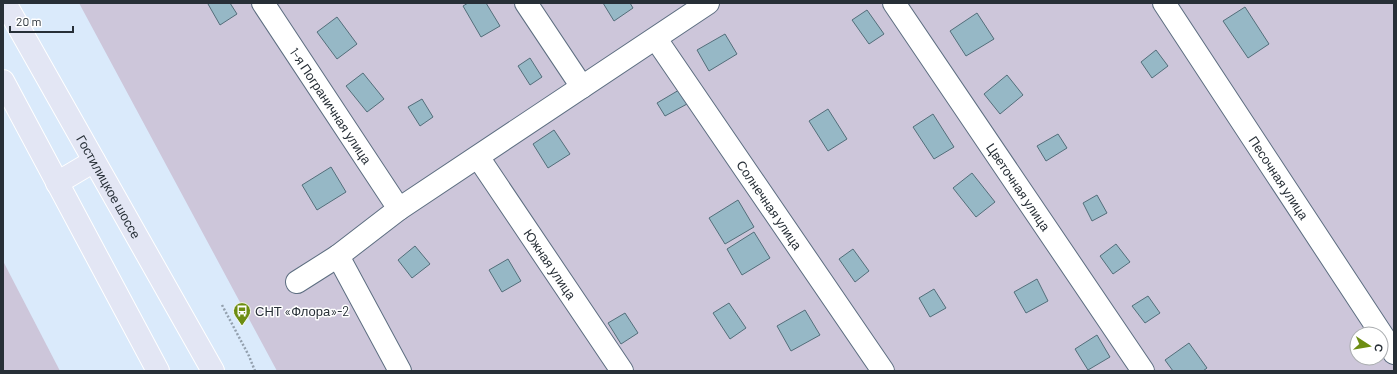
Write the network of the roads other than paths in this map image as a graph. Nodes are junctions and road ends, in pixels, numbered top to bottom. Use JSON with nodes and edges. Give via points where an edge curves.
{"nodes":[{"id":1,"x":5,"y":3,"type":"edge"},
{"id":2,"x":263,"y":3,"type":"edge"},
{"id":3,"x":526,"y":3,"type":"edge"},
{"id":4,"x":708,"y":3,"type":"edge"},
{"id":5,"x":894,"y":3,"type":"edge"},
{"id":6,"x":1164,"y":3,"type":"edge"},
{"id":7,"x":656,"y":39,"type":"junction"},
{"id":8,"x":3,"y":81,"type":"edge"},
{"id":9,"x":582,"y":87,"type":"junction"},
{"id":10,"x":478,"y":157,"type":"junction"},
{"id":11,"x":94,"y":161,"type":"junction"},
{"id":12,"x":57,"y":182,"type":"junction"},
{"id":13,"x":399,"y":208,"type":"junction"},
{"id":14,"x":338,"y":256,"type":"junction"},
{"id":15,"x":297,"y":282,"type":"dead end"},
{"id":16,"x":1394,"y":353,"type":"edge"},
{"id":17,"x":158,"y":371,"type":"edge"},
{"id":18,"x":213,"y":371,"type":"edge"},
{"id":19,"x":400,"y":371,"type":"edge"},
{"id":20,"x":622,"y":371,"type":"edge"},
{"id":21,"x":883,"y":371,"type":"edge"},
{"id":22,"x":1143,"y":371,"type":"edge"}],
"edges":[{"from":1,"to":11,"type":"main road","name":"Гостилицкое шоссе"},
{"from":2,"to":13,"type":"lane","name":"1-я Пограничная улица"},
{"from":3,"to":9,"type":"lane"},
{"from":4,"to":7,"type":"lane"},
{"from":5,"to":22,"type":"lane","name":"Цветочная улица"},
{"from":6,"to":16,"type":"lane","name":"Песочная улица"},
{"from":7,"to":9,"type":"lane"},
{"from":7,"to":21,"type":"lane","name":"Солнечная улица"},
{"from":8,"to":12,"type":"main road"},
{"from":9,"to":10,"type":"lane"},
{"from":10,"to":13,"type":"lane"},
{"from":10,"to":20,"type":"lane","name":"Южная улица"},
{"from":11,"to":12,"type":"main road"},
{"from":11,"to":18,"type":"main road","name":"Гостилицкое шоссе"},
{"from":12,"to":17,"type":"main road"},
{"from":13,"to":14,"type":"lane"},
{"from":14,"to":15,"type":"lane"},
{"from":14,"to":19,"type":"lane"}]}
